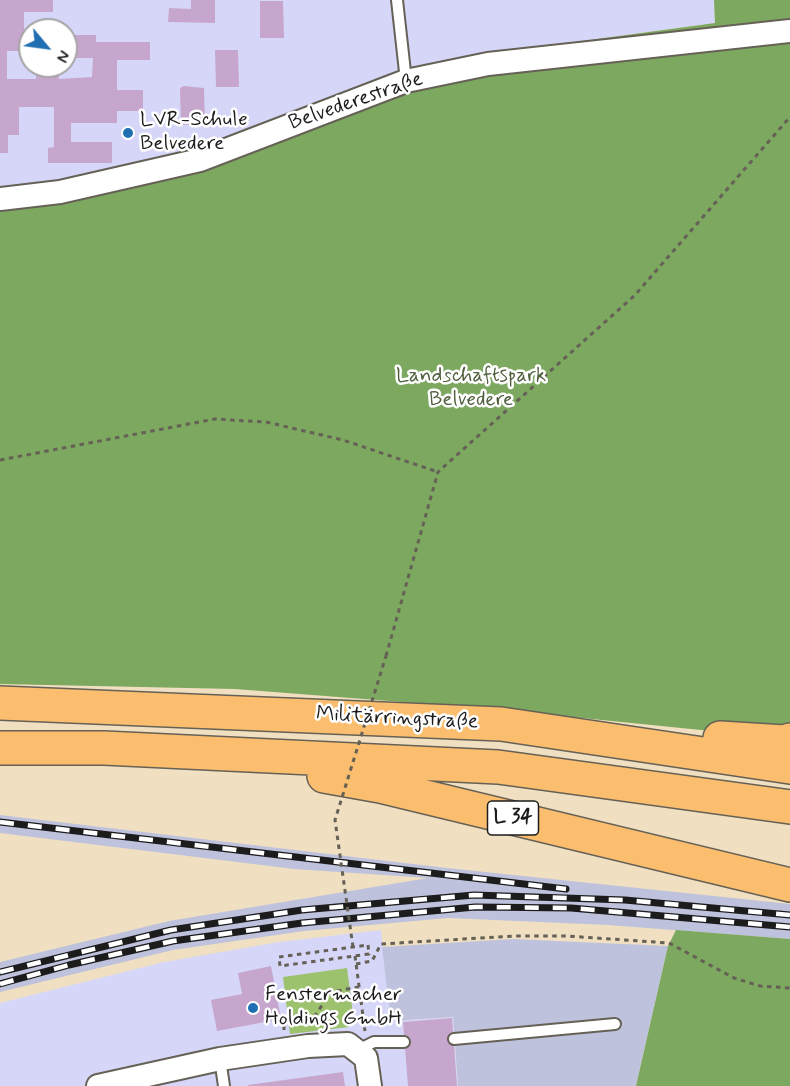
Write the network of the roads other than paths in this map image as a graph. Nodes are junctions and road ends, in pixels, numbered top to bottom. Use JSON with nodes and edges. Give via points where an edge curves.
{"nodes":[{"id":1,"x":397,"y":0,"type":"edge"},
{"id":2,"x":790,"y":31,"type":"edge"},
{"id":3,"x":406,"y":81,"type":"junction"},
{"id":4,"x":0,"y":199,"type":"edge"},
{"id":5,"x":0,"y":703,"type":"edge"},
{"id":6,"x":501,"y":724,"type":"junction"},
{"id":7,"x":790,"y":740,"type":"edge"},
{"id":8,"x":0,"y":748,"type":"edge"},
{"id":9,"x":235,"y":754,"type":"junction"},
{"id":10,"x":790,"y":767,"type":"edge"},
{"id":11,"x":790,"y":807,"type":"edge"},
{"id":12,"x":790,"y":885,"type":"edge"},
{"id":13,"x":615,"y":1024,"type":"dead end"},
{"id":14,"x":454,"y":1039,"type":"dead end"},
{"id":15,"x":404,"y":1042,"type":"dead end"},
{"id":16,"x":358,"y":1050,"type":"junction"},
{"id":17,"x":220,"y":1059,"type":"junction"},
{"id":18,"x":112,"y":1084,"type":"edge"},
{"id":19,"x":224,"y":1086,"type":"edge"},
{"id":20,"x":370,"y":1086,"type":"edge"}],
"edges":[{"from":1,"to":3,"type":"lane"},
{"from":2,"to":3,"type":"street","name":"Belvederestraße","via":[[488,64]]},
{"from":3,"to":4,"type":"street","name":"Belvederestraße","via":[[200,159],[60,192]]},
{"from":5,"to":6,"type":"highway","name":"Militärringstraße"},
{"from":6,"to":7,"type":"highway"},
{"from":6,"to":10,"type":"highway","name":"Militärringstraße"},
{"from":8,"to":9,"type":"highway","name":"Militärringstraße","number":"L 34"},
{"from":9,"to":11,"type":"highway","name":"Militärringstraße","number":"L 34","via":[[498,767]]},
{"from":9,"to":12,"type":"highway","number":"L 34"},
{"from":13,"to":14,"type":"lane"},
{"from":15,"to":16,"type":"lane","via":[[374,1042]]},
{"from":16,"to":17,"type":"street","via":[[348,1044],[308,1046]]},
{"from":16,"to":20,"type":"street","via":[[366,1058]]},
{"from":17,"to":18,"type":"street"},
{"from":17,"to":19,"type":"lane"}]}
